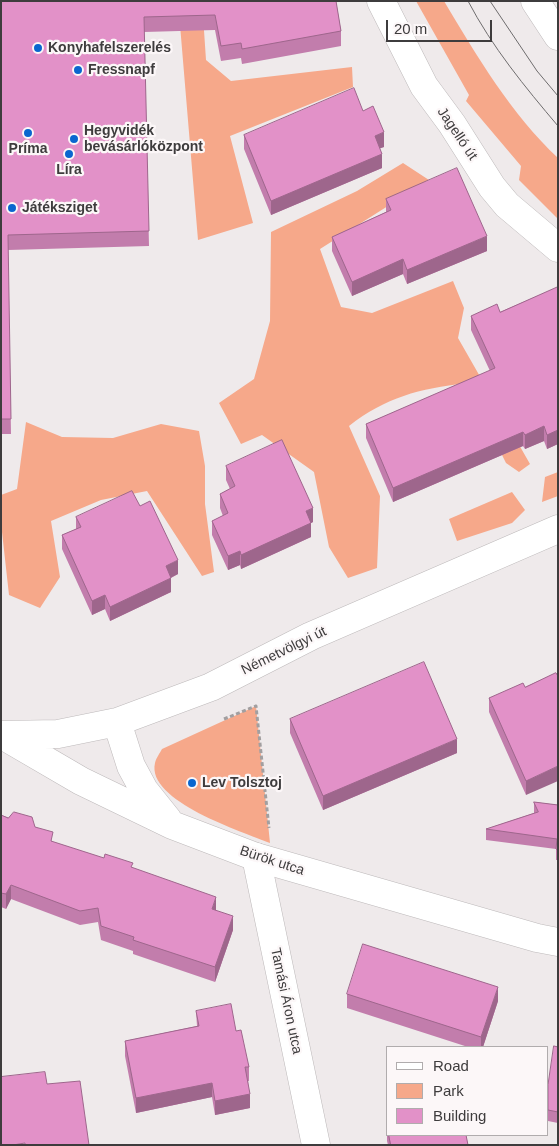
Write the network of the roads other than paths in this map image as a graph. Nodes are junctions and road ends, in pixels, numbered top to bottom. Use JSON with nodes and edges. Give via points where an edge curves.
{"nodes":[{"id":1,"x":381,"y":1,"type":"edge"},
{"id":2,"x":535,"y":1,"type":"edge"},
{"id":3,"x":558,"y":36,"type":"edge"},
{"id":4,"x":558,"y":248,"type":"edge"},
{"id":5,"x":558,"y":529,"type":"edge"},
{"id":6,"x":117,"y":722,"type":"junction"},
{"id":7,"x":2,"y":736,"type":"edge"},
{"id":8,"x":172,"y":825,"type":"junction"},
{"id":9,"x":256,"y":857,"type":"junction"},
{"id":10,"x":558,"y":942,"type":"edge"},
{"id":11,"x":316,"y":1145,"type":"edge"}],
"edges":[{"from":1,"to":4,"type":"street","name":"Jagelló út","via":[[424,86],[492,187],[507,205]]},
{"from":2,"to":3,"type":"street"},
{"from":5,"to":6,"type":"street","name":"Németvölgyi út","via":[[311,636],[210,687]]},
{"from":6,"to":7,"type":"street","name":"Németvölgyi út","via":[[58,734]]},
{"from":6,"to":8,"type":"street","via":[[131,766],[144,790]]},
{"from":7,"to":8,"type":"street","name":"Bürök utca","via":[[81,781]]},
{"from":8,"to":9,"type":"street","name":"Bürök utca"},
{"from":9,"to":10,"type":"street","name":"Bürök utca"},
{"from":9,"to":11,"type":"street","name":"Tamási Áron utca"}]}
